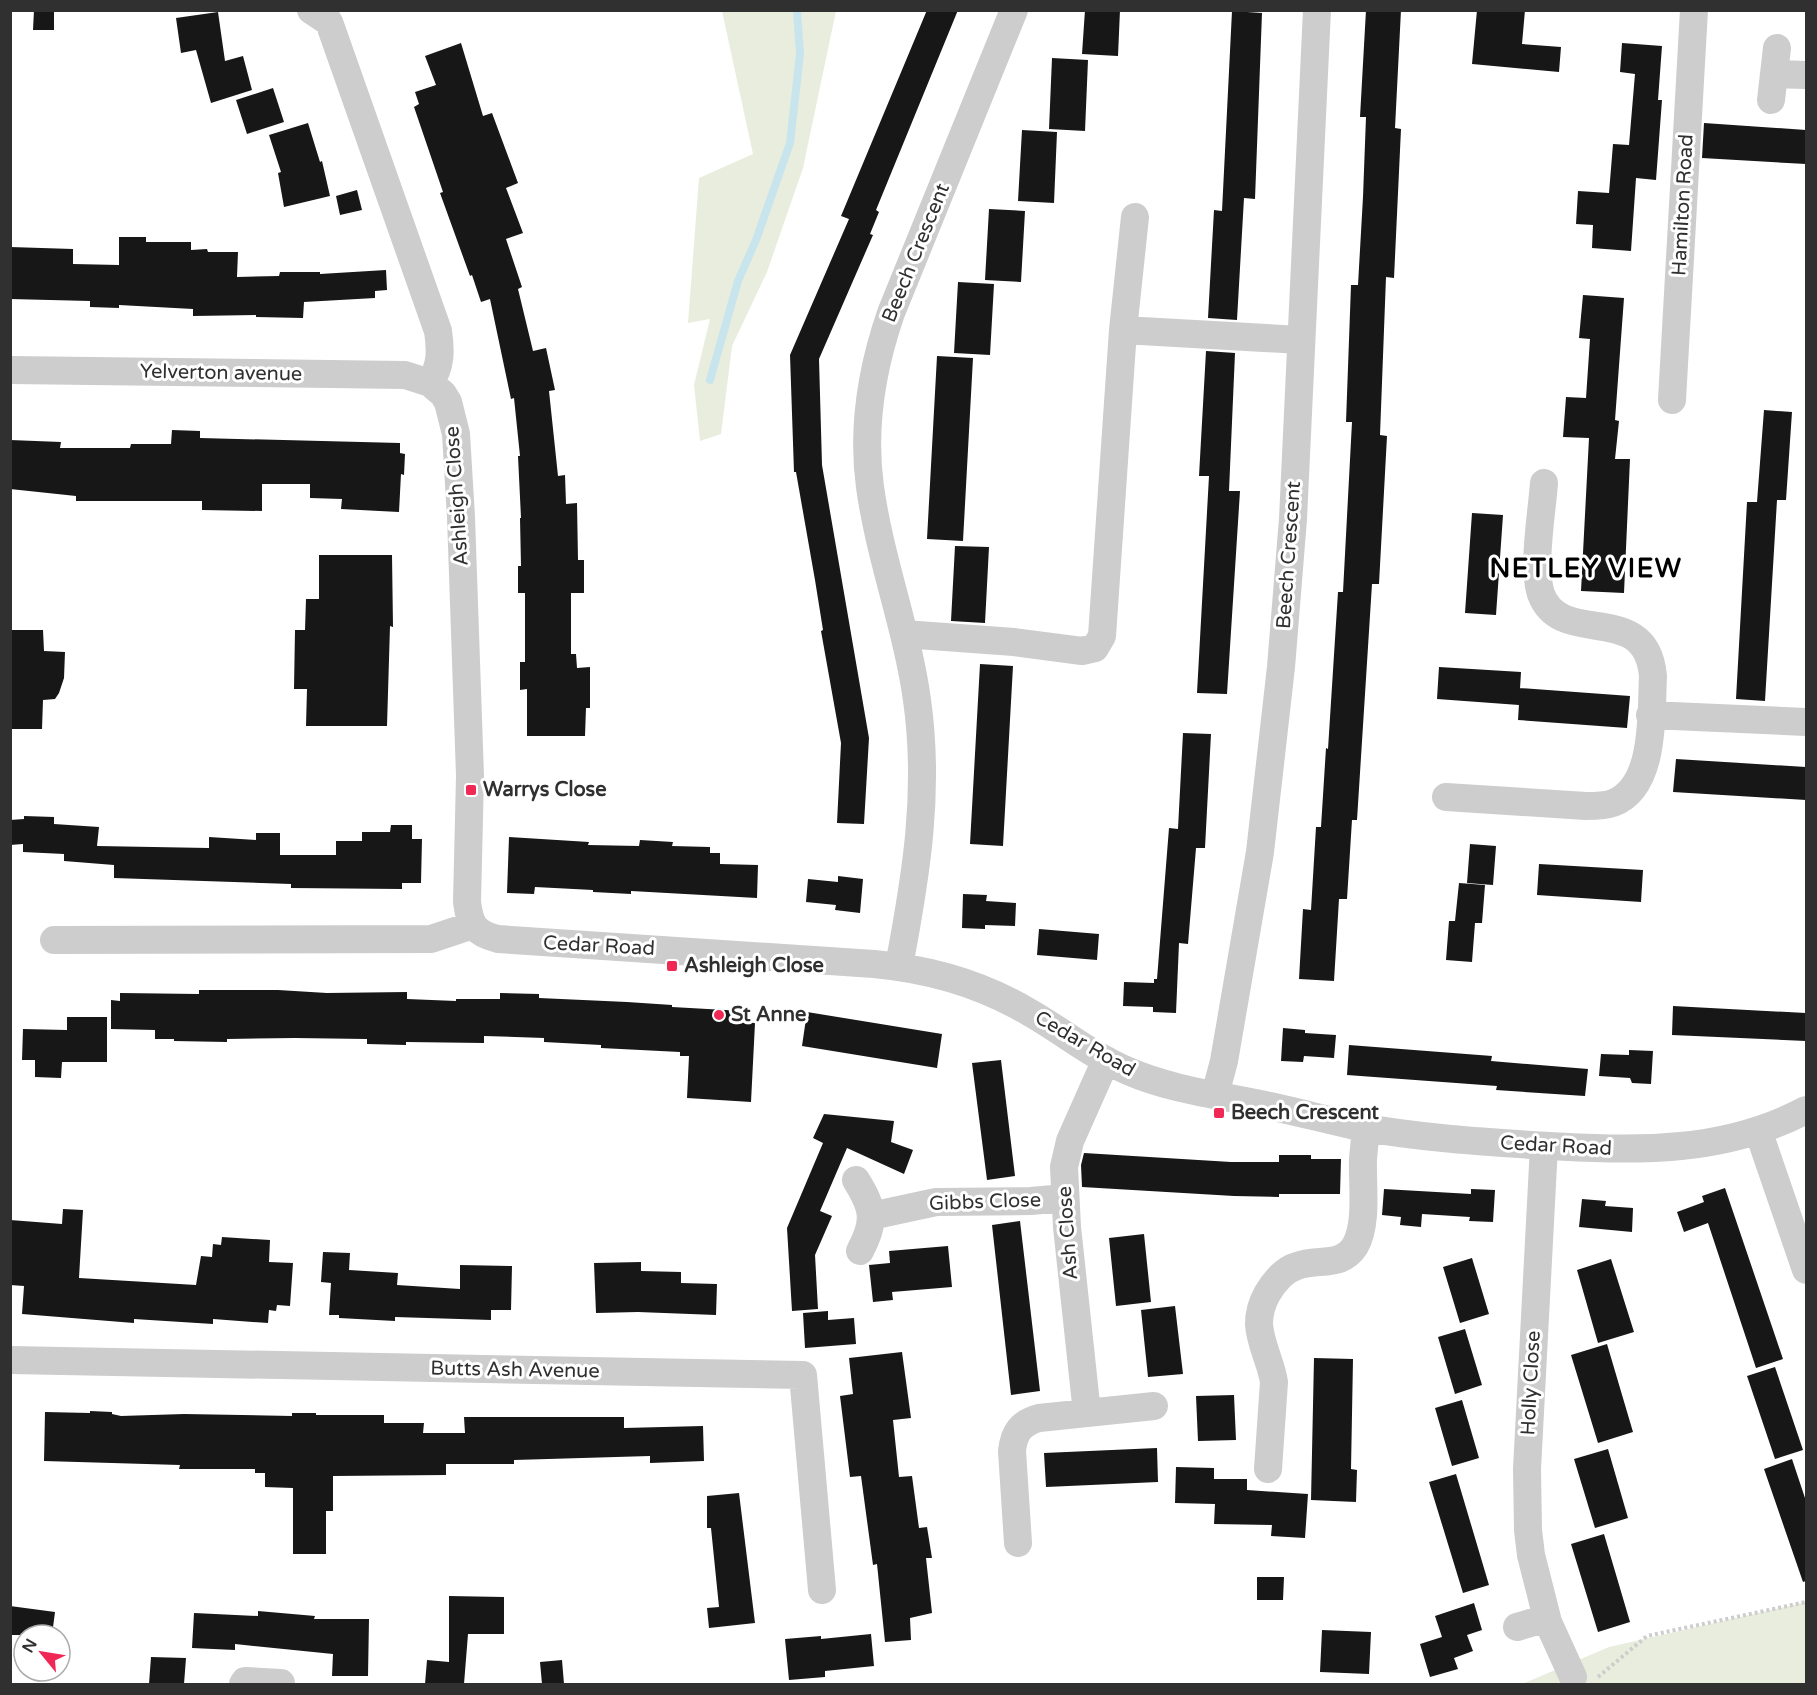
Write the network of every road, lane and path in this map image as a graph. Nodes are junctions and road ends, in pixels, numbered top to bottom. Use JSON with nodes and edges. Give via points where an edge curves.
{"nodes":[{"id":1,"x":1014,"y":10,"type":"edge"},
{"id":2,"x":1317,"y":10,"type":"edge"},
{"id":3,"x":1694,"y":10,"type":"edge"},
{"id":4,"x":320,"y":16,"type":"edge"},
{"id":5,"x":1774,"y":74,"type":"dead end"},
{"id":6,"x":1806,"y":75,"type":"edge"},
{"id":7,"x":1135,"y":217,"type":"dead end"},
{"id":8,"x":1123,"y":330,"type":"junction"},
{"id":9,"x":1301,"y":340,"type":"junction"},
{"id":10,"x":10,"y":370,"type":"edge"},
{"id":11,"x":430,"y":383,"type":"junction"},
{"id":12,"x":1672,"y":400,"type":"dead end"},
{"id":13,"x":1544,"y":483,"type":"dead end"},
{"id":14,"x":904,"y":634,"type":"junction"},
{"id":15,"x":1650,"y":715,"type":"junction"},
{"id":16,"x":1806,"y":722,"type":"edge"},
{"id":17,"x":1446,"y":797,"type":"dead end"},
{"id":18,"x":473,"y":925,"type":"junction"},
{"id":19,"x":54,"y":940,"type":"dead end"},
{"id":20,"x":899,"y":966,"type":"junction"},
{"id":21,"x":1106,"y":1060,"type":"junction"},
{"id":22,"x":1215,"y":1095,"type":"junction"},
{"id":23,"x":1806,"y":1110,"type":"edge"},
{"id":24,"x":1366,"y":1127,"type":"junction"},
{"id":25,"x":1758,"y":1130,"type":"junction"},
{"id":26,"x":1544,"y":1146,"type":"junction"},
{"id":27,"x":856,"y":1180,"type":"dead end"},
{"id":28,"x":1064,"y":1198,"type":"junction"},
{"id":29,"x":871,"y":1216,"type":"junction"},
{"id":30,"x":860,"y":1251,"type":"dead end"},
{"id":31,"x":1806,"y":1270,"type":"edge"},
{"id":32,"x":10,"y":1360,"type":"edge"},
{"id":33,"x":1154,"y":1406,"type":"dead end"},
{"id":34,"x":1087,"y":1413,"type":"junction"},
{"id":35,"x":1268,"y":1469,"type":"dead end"},
{"id":36,"x":1018,"y":1543,"type":"dead end"},
{"id":37,"x":822,"y":1590,"type":"dead end"},
{"id":38,"x":1806,"y":1602,"type":"edge"},
{"id":39,"x":1547,"y":1618,"type":"junction"},
{"id":40,"x":1517,"y":1627,"type":"dead end"},
{"id":41,"x":1582,"y":1681,"type":"edge"},
{"id":42,"x":281,"y":1683,"type":"dead end"},
{"id":43,"x":243,"y":1684,"type":"edge"}],
"edges":[{"from":1,"to":14,"type":"street","name":"Beech Crescent","via":[[891,313],[875,367],[868,432],[869,484]]},
{"from":2,"to":9,"type":"street","name":"Beech Crescent"},
{"from":3,"to":12,"type":"street","name":"Hamilton Road"},
{"from":4,"to":11,"type":"street","via":[[438,332],[440,361]]},
{"from":5,"to":6,"type":"street"},
{"from":7,"to":8,"type":"street"},
{"from":8,"to":9,"type":"street"},
{"from":8,"to":14,"type":"street","via":[[1102,636],[1095,648],[1082,651]]},
{"from":9,"to":22,"type":"street","name":"Beech Crescent","via":[[1293,519],[1267,800]]},
{"from":10,"to":11,"type":"street","name":"Yelverton avenue","via":[[405,375]]},
{"from":11,"to":18,"type":"street","name":"Ashleigh Close","via":[[448,402],[456,434],[470,776],[467,902]]},
{"from":13,"to":15,"type":"street","via":[[1538,572],[1541,594],[1552,612],[1561,618],[1615,628],[1640,642],[1652,664]]},
{"from":14,"to":20,"type":"street","name":"Beech Crescent","via":[[917,701],[923,782],[920,842]]},
{"from":15,"to":16,"type":"street"},
{"from":15,"to":17,"type":"street","via":[[1647,758],[1642,772],[1634,787],[1613,803],[1586,806]]},
{"from":18,"to":19,"type":"street","via":[[431,939]]},
{"from":18,"to":20,"type":"street","name":"Cedar Road","via":[[498,939]]},
{"from":20,"to":21,"type":"street","name":"Cedar Road","via":[[964,983],[1002,998]]},
{"from":21,"to":22,"type":"street","name":"Cedar Road","via":[[1138,1075]]},
{"from":21,"to":28,"type":"street","name":"Ash Close","via":[[1070,1141],[1064,1167]]},
{"from":22,"to":24,"type":"street","name":"Cedar Road"},
{"from":23,"to":25,"type":"street","name":"Cedar Road"},
{"from":24,"to":26,"type":"street","name":"Cedar Road"},
{"from":24,"to":35,"type":"street","via":[[1363,1218],[1354,1247],[1340,1259],[1287,1270],[1270,1288],[1260,1310],[1260,1334],[1274,1382]]},
{"from":25,"to":26,"type":"street","name":"Cedar Road","via":[[1721,1141],[1674,1147]]},
{"from":25,"to":31,"type":"street"},
{"from":26,"to":39,"type":"street","name":"Holly Close","via":[[1526,1500],[1531,1555]]},
{"from":27,"to":29,"type":"street","via":[[867,1198]]},
{"from":28,"to":29,"type":"street","name":"Gibbs Close","via":[[936,1202]]},
{"from":28,"to":34,"type":"street","name":"Ash Close"},
{"from":29,"to":30,"type":"street","via":[[871,1227]]},
{"from":32,"to":37,"type":"street","name":"Butts Ash Avenue","via":[[803,1375]]},
{"from":33,"to":34,"type":"street"},
{"from":34,"to":36,"type":"street","via":[[1039,1418],[1018,1429],[1012,1451]]},
{"from":38,"to":41,"type":"path","via":[[1647,1636]]},
{"from":39,"to":40,"type":"street"},
{"from":39,"to":41,"type":"street","name":"Holly Close","via":[[1558,1647]]},
{"from":42,"to":43,"type":"street"}]}
